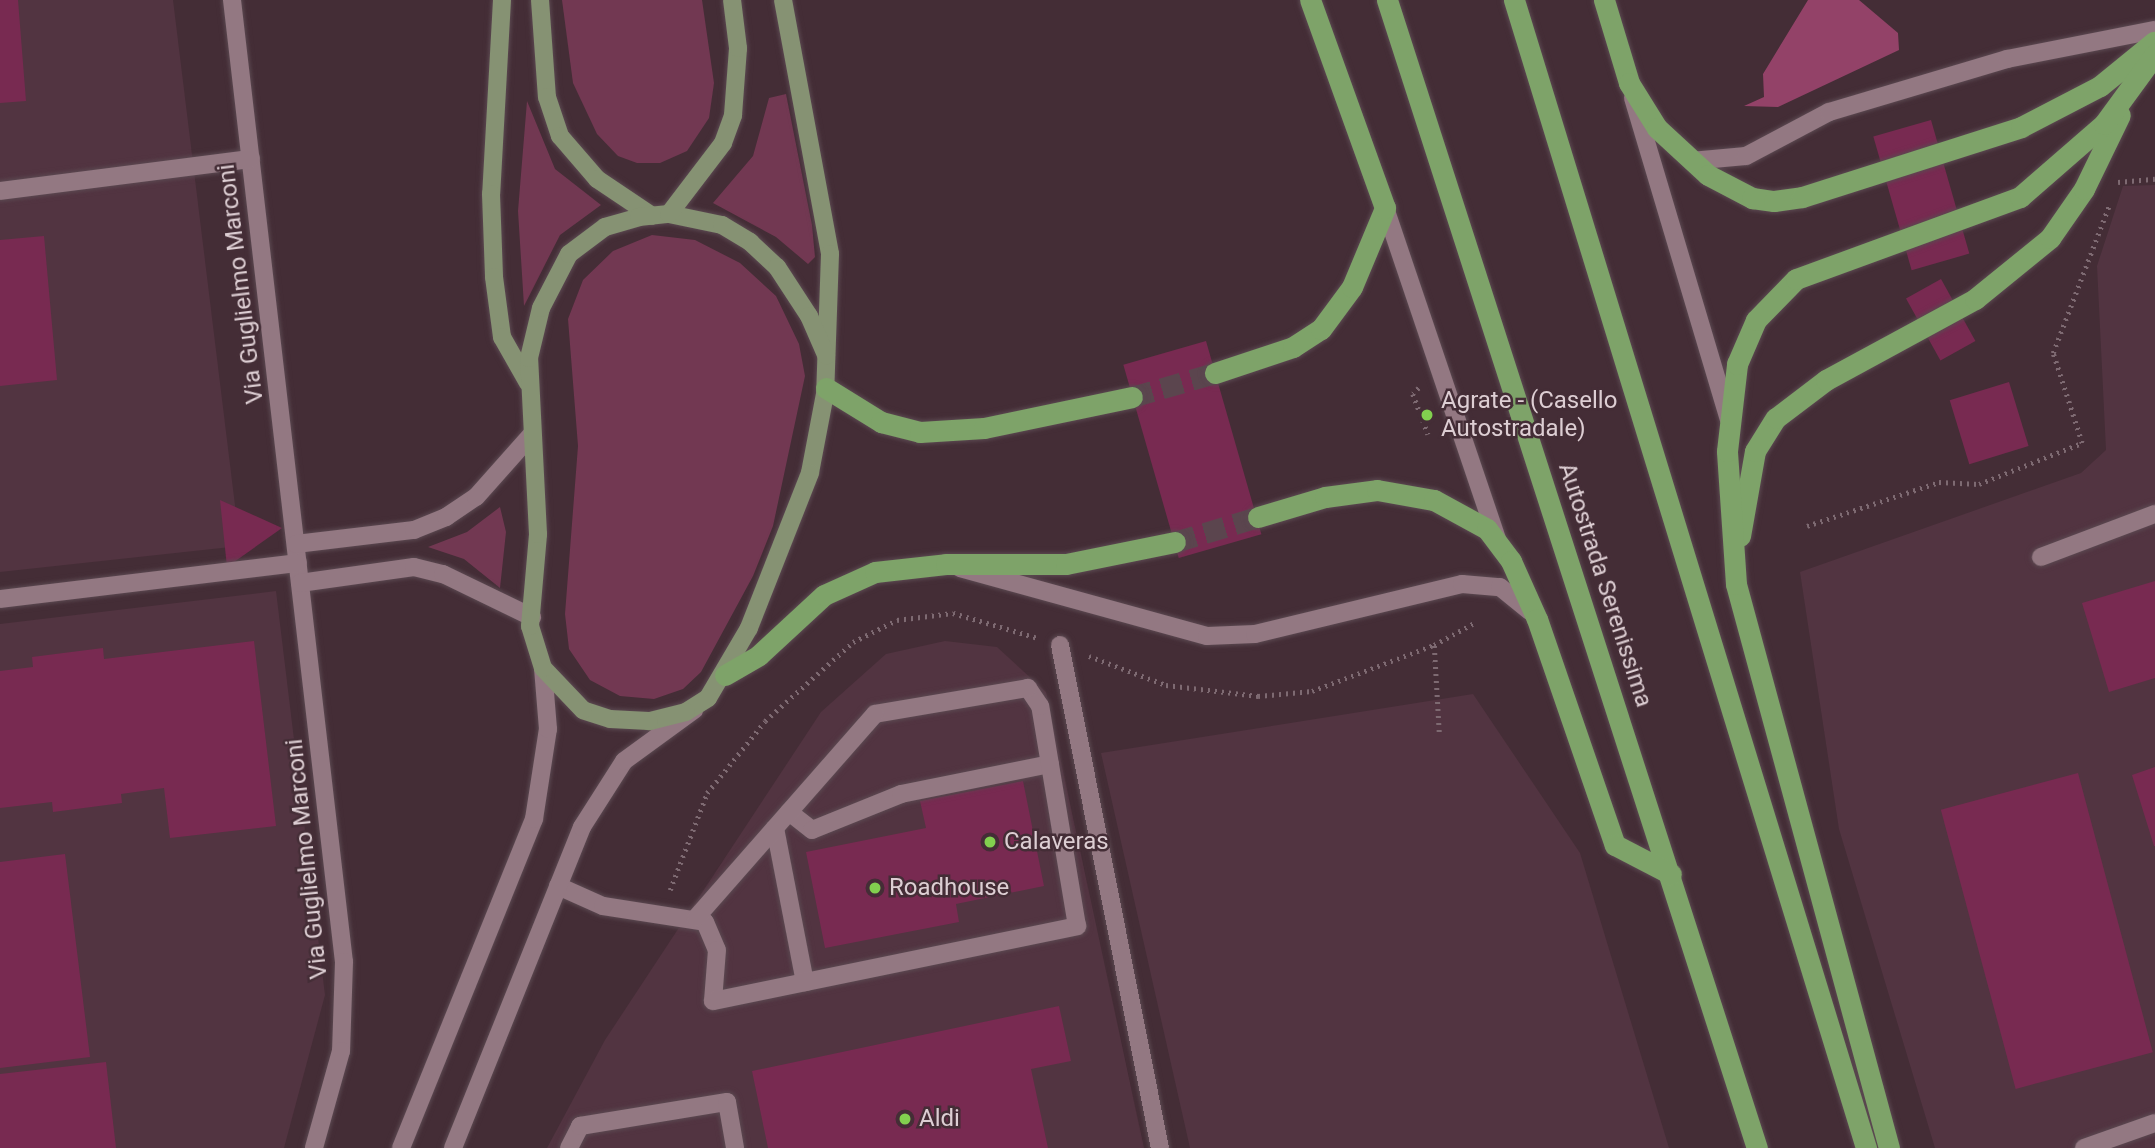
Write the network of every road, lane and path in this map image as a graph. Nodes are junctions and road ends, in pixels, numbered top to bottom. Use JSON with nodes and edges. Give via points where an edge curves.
{"nodes":[{"id":1,"x":232,"y":0,"type":"edge"},
{"id":2,"x":502,"y":0,"type":"edge"},
{"id":3,"x":540,"y":0,"type":"edge"},
{"id":4,"x":732,"y":0,"type":"edge"},
{"id":5,"x":783,"y":0,"type":"edge"},
{"id":6,"x":1310,"y":0,"type":"edge"},
{"id":7,"x":1387,"y":0,"type":"edge"},
{"id":8,"x":1514,"y":0,"type":"edge"},
{"id":9,"x":1604,"y":0,"type":"edge"},
{"id":10,"x":2155,"y":30,"type":"edge"},
{"id":11,"x":2155,"y":41,"type":"edge"},
{"id":12,"x":2155,"y":54,"type":"edge"},
{"id":13,"x":1629,"y":83,"type":"junction"},
{"id":14,"x":2129,"y":94,"type":"junction"},
{"id":15,"x":251,"y":159,"type":"junction"},
{"id":16,"x":1691,"y":161,"type":"junction"},
{"id":17,"x":2155,"y":179,"type":"edge"},
{"id":18,"x":0,"y":191,"type":"edge"},
{"id":19,"x":1385,"y":208,"type":"junction"},
{"id":20,"x":661,"y":215,"type":"junction"},
{"id":21,"x":826,"y":355,"type":"junction"},
{"id":22,"x":1215,"y":373,"type":"tunnel mouth"},
{"id":23,"x":528,"y":383,"type":"junction"},
{"id":24,"x":825,"y":388,"type":"junction"},
{"id":25,"x":1132,"y":397,"type":"tunnel mouth"},
{"id":26,"x":1729,"y":420,"type":"junction"},
{"id":27,"x":531,"y":435,"type":"junction"},
{"id":28,"x":2155,"y":514,"type":"edge"},
{"id":29,"x":1258,"y":517,"type":"tunnel mouth"},
{"id":30,"x":1807,"y":526,"type":"dead end"},
{"id":31,"x":1497,"y":539,"type":"junction"},
{"id":32,"x":1175,"y":542,"type":"tunnel mouth"},
{"id":33,"x":296,"y":544,"type":"junction"},
{"id":34,"x":2041,"y":557,"type":"dead end"},
{"id":35,"x":298,"y":563,"type":"junction"},
{"id":36,"x":946,"y":564,"type":"junction"},
{"id":37,"x":300,"y":583,"type":"junction"},
{"id":38,"x":1736,"y":584,"type":"junction"},
{"id":39,"x":0,"y":599,"type":"edge"},
{"id":40,"x":532,"y":617,"type":"junction"},
{"id":41,"x":1537,"y":619,"type":"junction"},
{"id":42,"x":1476,"y":622,"type":"dead end"},
{"id":43,"x":1060,"y":645,"type":"dead end"},
{"id":44,"x":543,"y":668,"type":"junction"},
{"id":45,"x":725,"y":675,"type":"junction"},
{"id":46,"x":700,"y":706,"type":"junction"},
{"id":47,"x":1439,"y":732,"type":"dead end"},
{"id":48,"x":1050,"y":764,"type":"junction"},
{"id":49,"x":789,"y":812,"type":"junction"},
{"id":50,"x":775,"y":828,"type":"junction"},
{"id":51,"x":1671,"y":874,"type":"junction"},
{"id":52,"x":558,"y":886,"type":"junction"},
{"id":53,"x":696,"y":918,"type":"junction"},
{"id":54,"x":805,"y":982,"type":"junction"},
{"id":55,"x":2155,"y":1123,"type":"edge"},
{"id":56,"x":314,"y":1148,"type":"edge"},
{"id":57,"x":401,"y":1148,"type":"edge"},
{"id":58,"x":453,"y":1148,"type":"edge"},
{"id":59,"x":569,"y":1148,"type":"edge"},
{"id":60,"x":735,"y":1148,"type":"edge"},
{"id":61,"x":1160,"y":1148,"type":"edge"},
{"id":62,"x":1757,"y":1148,"type":"edge"},
{"id":63,"x":1866,"y":1148,"type":"edge"},
{"id":64,"x":1889,"y":1148,"type":"edge"},
{"id":65,"x":2084,"y":1148,"type":"edge"}],
"edges":[{"from":1,"to":15,"type":"street","name":"Via Guglielmo Marconi"},
{"from":2,"to":23,"type":"main road","via":[[492,194],[494,277],[502,337]]},
{"from":3,"to":20,"type":"main road","via":[[545,84],[560,136],[597,179]]},
{"from":4,"to":20,"type":"main road","via":[[737,91],[729,130]]},
{"from":5,"to":21,"type":"main road","via":[[827,221]]},
{"from":6,"to":19,"type":"highway"},
{"from":7,"to":51,"type":"highway","name":"Autostrada Serenissima"},
{"from":8,"to":63,"type":"highway"},
{"from":9,"to":13,"type":"highway"},
{"from":10,"to":16,"type":"street","via":[[2007,59],[1829,112],[1746,156]]},
{"from":11,"to":16,"type":"highway","via":[[2100,86],[2021,127],[1802,197],[1752,198]]},
{"from":12,"to":14,"type":"highway"},
{"from":13,"to":16,"type":"highway","via":[[1657,128]]},
{"from":13,"to":26,"type":"street"},
{"from":14,"to":26,"type":"highway","via":[[2080,147],[2020,197],[1828,263],[1783,288],[1755,320],[1743,346]]},
{"from":14,"to":38,"type":"highway","via":[[2084,189],[2050,238],[1975,299],[1826,380],[1764,433],[1747,477]]},
{"from":15,"to":18,"type":"street"},
{"from":15,"to":33,"type":"street","name":"Via Guglielmo Marconi"},
{"from":17,"to":30,"type":"path","via":[[2119,181],[2053,354],[2082,443],[1979,484],[1940,481]]},
{"from":19,"to":22,"type":"highway","via":[[1352,287],[1321,329],[1293,347]]},
{"from":19,"to":31,"type":"street"},
{"from":20,"to":21,"type":"main road","via":[[722,225],[762,251],[800,301]]},
{"from":20,"to":23,"type":"main road","via":[[605,227],[569,254],[537,318]]},
{"from":21,"to":24,"type":"main road"},
{"from":23,"to":27,"type":"main road"},
{"from":24,"to":25,"type":"highway","via":[[881,422],[920,432],[984,428]]},
{"from":24,"to":45,"type":"main road","via":[[816,451],[799,506]]},
{"from":26,"to":38,"type":"highway","via":[[1727,492]]},
{"from":27,"to":33,"type":"street","via":[[476,497],[446,517],[414,530]]},
{"from":27,"to":40,"type":"main road","via":[[538,534]]},
{"from":28,"to":34,"type":"street"},
{"from":29,"to":31,"type":"highway","via":[[1351,492],[1398,492],[1451,507]]},
{"from":31,"to":41,"type":"highway"},
{"from":32,"to":36,"type":"highway","via":[[1066,564]]},
{"from":33,"to":35,"type":"street","name":"Via Guglielmo Marconi"},
{"from":35,"to":37,"type":"street","name":"Via Guglielmo Marconi"},
{"from":35,"to":39,"type":"street"},
{"from":36,"to":41,"type":"street","via":[[1207,636],[1255,634],[1461,584],[1513,593]]},
{"from":36,"to":45,"type":"highway","via":[[855,579],[824,594],[759,654]]},
{"from":37,"to":40,"type":"street","via":[[414,567],[443,574]]},
{"from":37,"to":56,"type":"street","name":"Via Guglielmo Marconi","via":[[345,982],[341,1051]]},
{"from":38,"to":64,"type":"highway"},
{"from":40,"to":44,"type":"main road"},
{"from":41,"to":51,"type":"highway","via":[[1615,845]]},
{"from":42,"to":47,"type":"path","via":[[1434,645]]},
{"from":43,"to":61,"type":"street"},
{"from":44,"to":46,"type":"main road","via":[[566,697],[601,718],[649,721]]},
{"from":44,"to":57,"type":"street","via":[[548,729],[534,819]]},
{"from":45,"to":46,"type":"main road"},
{"from":46,"to":52,"type":"street","via":[[624,761],[582,827]]},
{"from":48,"to":49,"type":"street","via":[[901,794],[812,830]]},
{"from":48,"to":49,"type":"street","via":[[1040,706],[1028,688],[875,714]]},
{"from":48,"to":54,"type":"street","via":[[1077,926]]},
{"from":49,"to":50,"type":"street"},
{"from":50,"to":53,"type":"street"},
{"from":50,"to":54,"type":"street"},
{"from":51,"to":62,"type":"highway","name":"Autostrada Serenissima"},
{"from":52,"to":53,"type":"street","via":[[603,906]]},
{"from":52,"to":58,"type":"street"},
{"from":53,"to":54,"type":"street","via":[[715,938],[713,1001]]},
{"from":55,"to":65,"type":"street"},
{"from":59,"to":60,"type":"street","via":[[580,1126],[727,1102]]}]}
